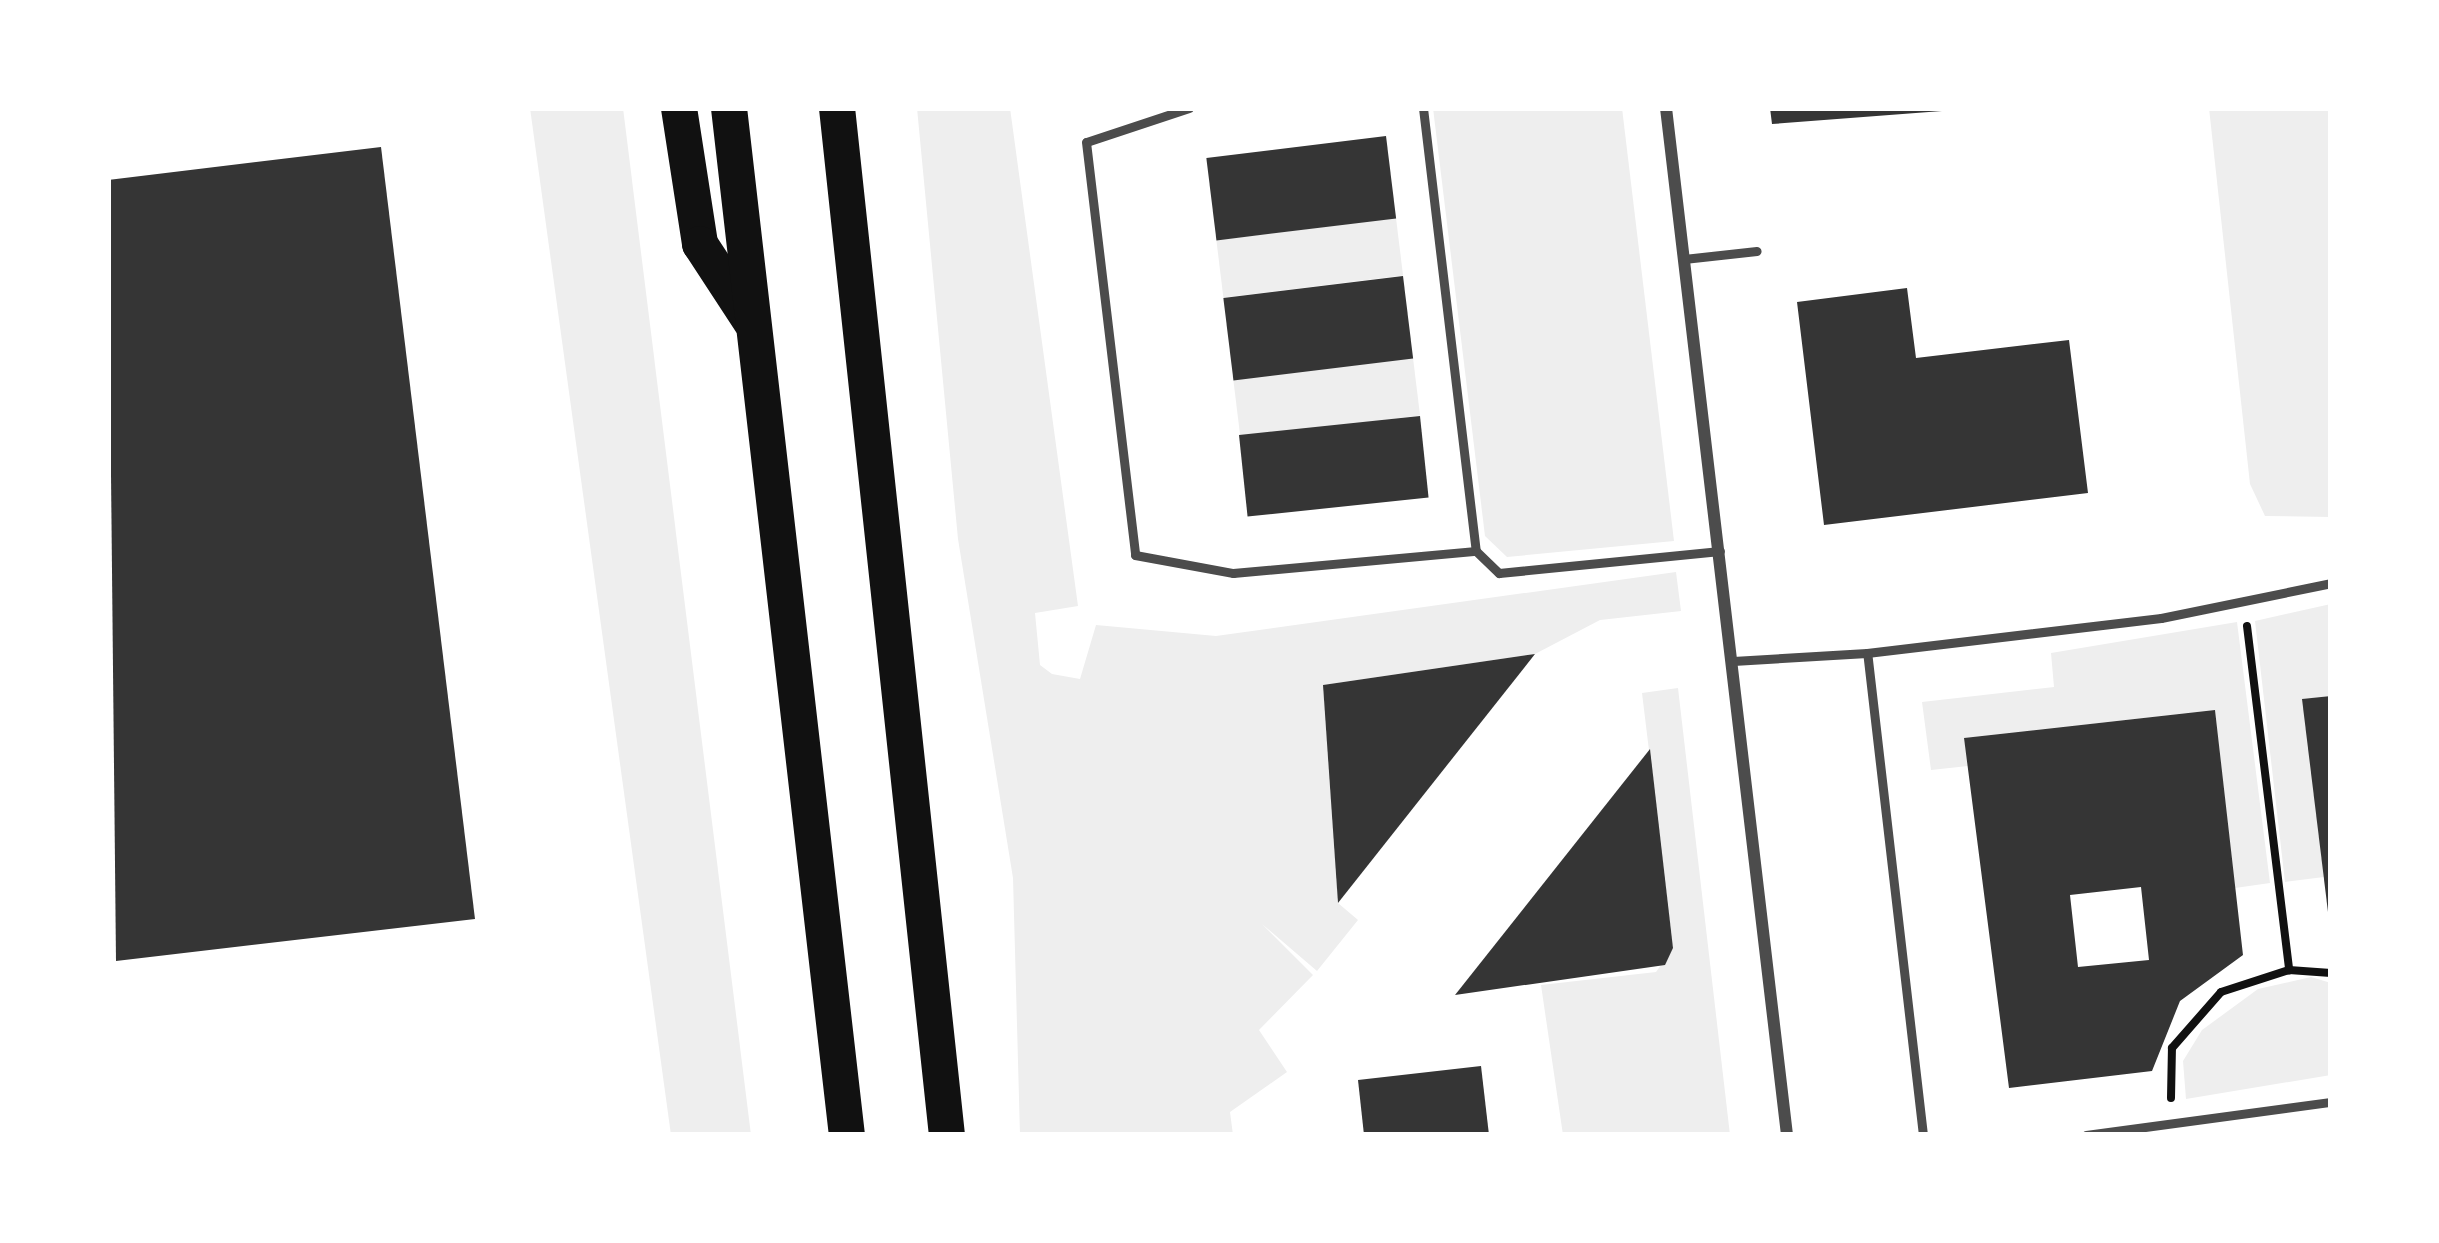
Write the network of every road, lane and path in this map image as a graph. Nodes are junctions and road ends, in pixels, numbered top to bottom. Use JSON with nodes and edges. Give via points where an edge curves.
{"nodes":[{"id":1,"x":679,"y":108,"type":"edge"},
{"id":2,"x":729,"y":108,"type":"edge"},
{"id":3,"x":837,"y":108,"type":"edge"},
{"id":4,"x":1189,"y":108,"type":"edge"},
{"id":5,"x":1423,"y":108,"type":"edge"},
{"id":6,"x":1666,"y":108,"type":"edge"},
{"id":7,"x":1757,"y":251,"type":"dead end"},
{"id":8,"x":1684,"y":259,"type":"junction"},
{"id":9,"x":760,"y":336,"type":"junction"},
{"id":10,"x":1720,"y":550,"type":"junction"},
{"id":11,"x":1476,"y":551,"type":"junction"},
{"id":12,"x":2331,"y":583,"type":"edge"},
{"id":13,"x":2244,"y":599,"type":"junction"},
{"id":14,"x":1867,"y":653,"type":"junction"},
{"id":15,"x":1733,"y":661,"type":"junction"},
{"id":16,"x":2289,"y":970,"type":"junction"},
{"id":17,"x":2331,"y":973,"type":"edge"},
{"id":18,"x":2331,"y":1102,"type":"edge"},
{"id":19,"x":2212,"y":1118,"type":"junction"},
{"id":20,"x":2173,"y":1125,"type":"junction"},
{"id":21,"x":847,"y":1135,"type":"edge"},
{"id":22,"x":947,"y":1135,"type":"edge"},
{"id":23,"x":1787,"y":1135,"type":"edge"},
{"id":24,"x":1923,"y":1135,"type":"edge"},
{"id":25,"x":2086,"y":1135,"type":"edge"},
{"id":26,"x":2214,"y":1135,"type":"edge"}],
"edges":[{"from":1,"to":9,"type":"highway","via":[[700,244]]},
{"from":2,"to":9,"type":"highway"},
{"from":3,"to":22,"type":"highway"},
{"from":4,"to":11,"type":"lane","via":[[1086,142],[1135,555],[1233,573]]},
{"from":5,"to":11,"type":"lane"},
{"from":6,"to":8,"type":"street"},
{"from":7,"to":8,"type":"lane"},
{"from":8,"to":10,"type":"street"},
{"from":9,"to":21,"type":"highway"},
{"from":10,"to":11,"type":"lane","via":[[1499,573]]},
{"from":10,"to":15,"type":"street"},
{"from":12,"to":13,"type":"lane"},
{"from":13,"to":14,"type":"lane"},
{"from":13,"to":16,"type":"path"},
{"from":14,"to":15,"type":"lane"},
{"from":14,"to":24,"type":"lane"},
{"from":15,"to":23,"type":"street"},
{"from":16,"to":17,"type":"path"},
{"from":16,"to":20,"type":"path","via":[[2222,992],[2190,1022],[2172,1048]]},
{"from":18,"to":19,"type":"lane"},
{"from":19,"to":20,"type":"lane"},
{"from":19,"to":26,"type":"lane"},
{"from":20,"to":25,"type":"lane"}]}
